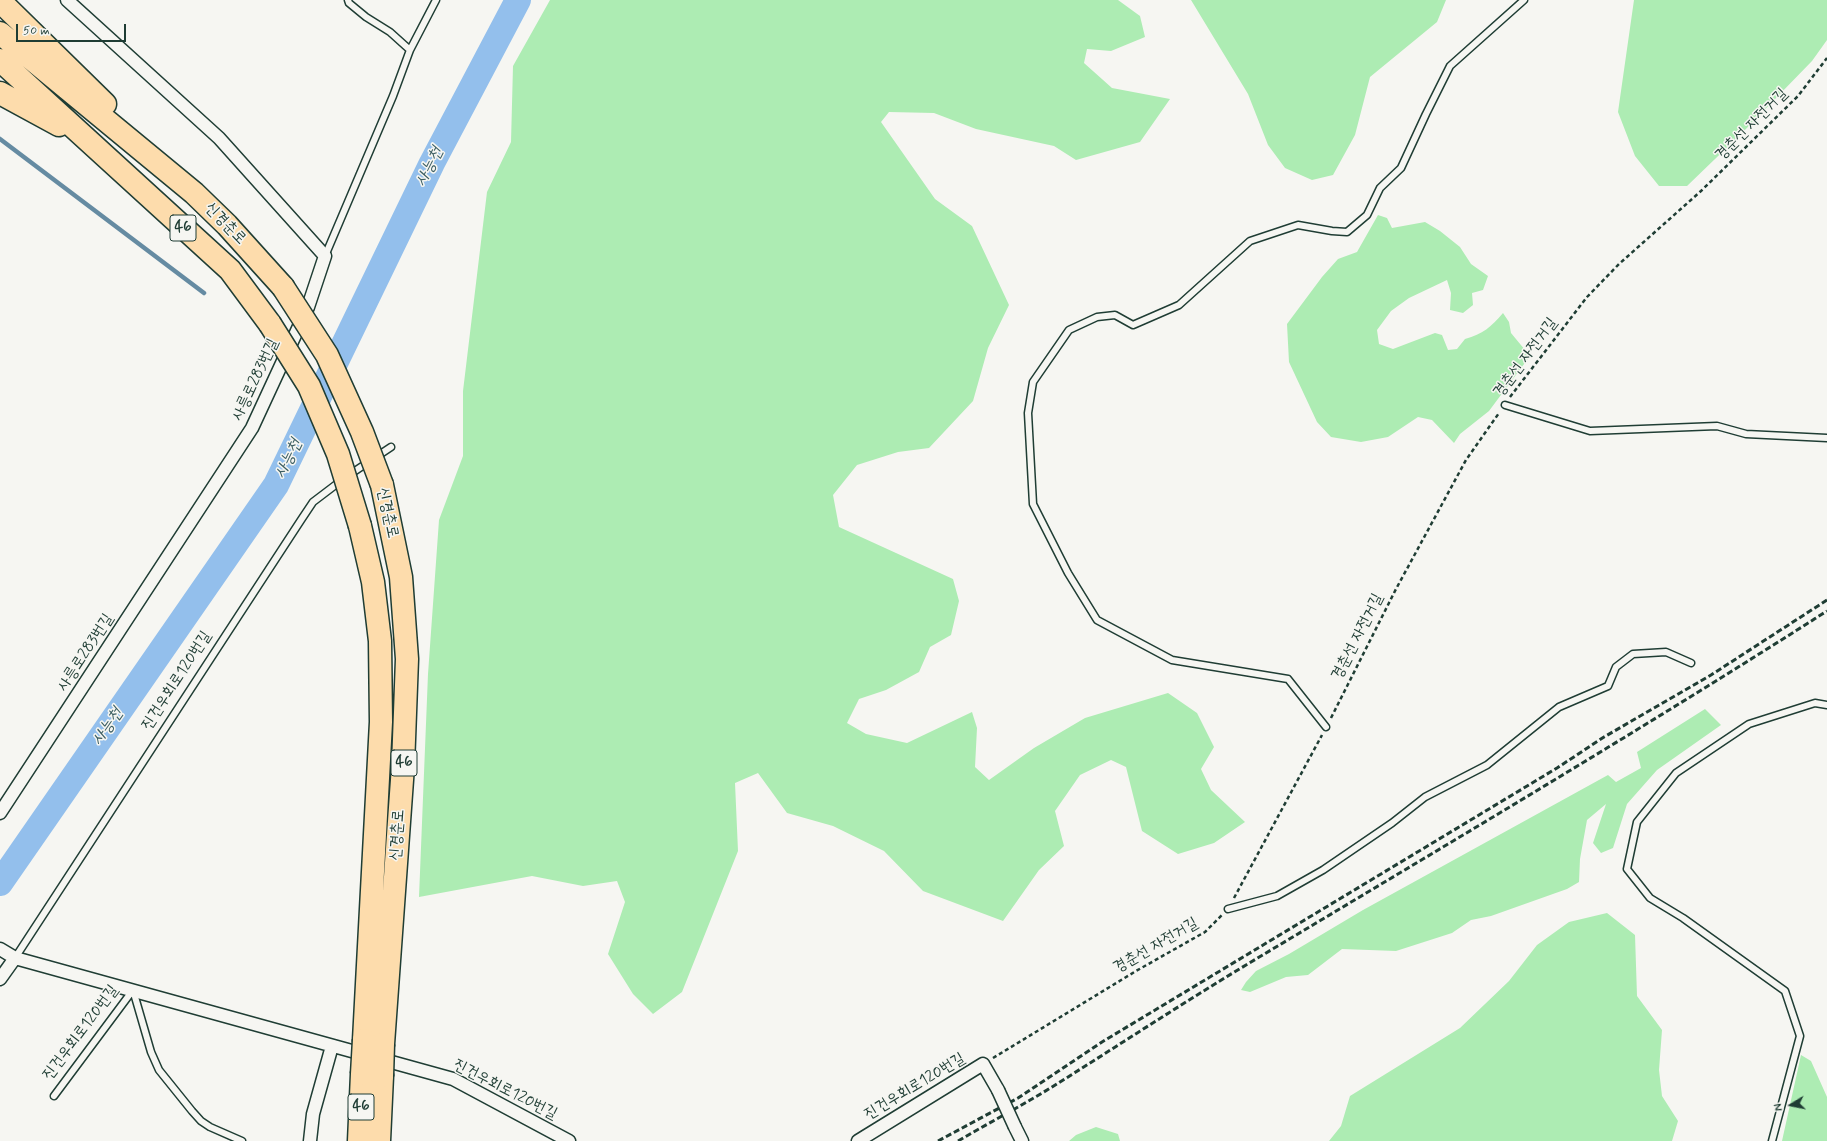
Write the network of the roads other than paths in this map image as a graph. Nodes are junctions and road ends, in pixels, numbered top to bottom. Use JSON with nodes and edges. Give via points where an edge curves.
{"nodes":[{"id":1,"x":67,"y":0,"type":"edge"},
{"id":2,"x":348,"y":0,"type":"edge"},
{"id":3,"x":436,"y":0,"type":"edge"},
{"id":4,"x":1524,"y":0,"type":"edge"},
{"id":5,"x":0,"y":1,"type":"edge"},
{"id":6,"x":0,"y":33,"type":"edge"},
{"id":7,"x":410,"y":50,"type":"junction"},
{"id":8,"x":0,"y":60,"type":"edge"},
{"id":9,"x":0,"y":93,"type":"edge"},
{"id":10,"x":87,"y":140,"type":"junction"},
{"id":11,"x":143,"y":152,"type":"junction"},
{"id":12,"x":325,"y":256,"type":"junction"},
{"id":13,"x":1505,"y":405,"type":"road end"},
{"id":14,"x":1827,"y":438,"type":"edge"},
{"id":15,"x":391,"y":447,"type":"dead end"},
{"id":16,"x":1691,"y":663,"type":"dead end"},
{"id":17,"x":1827,"y":705,"type":"edge"},
{"id":18,"x":1326,"y":727,"type":"road end"},
{"id":19,"x":0,"y":813,"type":"edge"},
{"id":20,"x":1228,"y":909,"type":"road end"},
{"id":21,"x":0,"y":949,"type":"edge"},
{"id":22,"x":15,"y":958,"type":"junction"},
{"id":23,"x":0,"y":979,"type":"edge"},
{"id":24,"x":133,"y":990,"type":"junction"},
{"id":25,"x":374,"y":1042,"type":"junction"},
{"id":26,"x":332,"y":1046,"type":"junction"},
{"id":27,"x":372,"y":1075,"type":"junction"},
{"id":28,"x":54,"y":1096,"type":"dead end"},
{"id":29,"x":242,"y":1141,"type":"edge"},
{"id":30,"x":310,"y":1141,"type":"edge"},
{"id":31,"x":360,"y":1141,"type":"edge"},
{"id":32,"x":379,"y":1141,"type":"edge"},
{"id":33,"x":569,"y":1141,"type":"edge"},
{"id":34,"x":858,"y":1141,"type":"edge"},
{"id":35,"x":1022,"y":1141,"type":"edge"},
{"id":36,"x":1772,"y":1141,"type":"edge"}],
"edges":[{"from":1,"to":12,"type":"street","via":[[219,138]]},
{"from":2,"to":7,"type":"lane"},
{"from":3,"to":7,"type":"lane"},
{"from":4,"to":18,"type":"lane","via":[[1450,66],[1401,168],[1380,188],[1367,215],[1347,232],[1332,232],[1298,225],[1250,241],[1179,305],[1133,325],[1115,315],[1097,317],[1069,330],[1033,382],[1028,412],[1034,504],[1068,573],[1097,620],[1172,660],[1288,679]]},
{"from":5,"to":11,"type":"highway","via":[[116,114]]},
{"from":6,"to":11,"type":"highway","name":"신경춘로","number":"46"},
{"from":7,"to":12,"type":"lane"},
{"from":8,"to":10,"type":"highway","name":"신경춘로","number":"46"},
{"from":9,"to":10,"type":"highway"},
{"from":10,"to":25,"type":"highway","name":"신경춘로","number":"46","bridge":true,"via":[[230,270],[270,324],[309,386],[338,454],[360,526],[373,582],[380,640],[381,722]]},
{"from":11,"to":25,"type":"highway","name":"신경춘로","number":"46","bridge":true,"via":[[194,193],[283,287],[327,354],[362,432],[382,485],[400,577],[407,659],[404,766]]},
{"from":12,"to":19,"type":"street","name":"사릉로283번길","via":[[308,307],[252,428]]},
{"from":13,"to":14,"type":"lane","via":[[1590,431],[1717,426],[1746,434]]},
{"from":15,"to":22,"type":"lane","name":"진건우회로120번길","via":[[313,502]]},
{"from":16,"to":20,"type":"lane","via":[[1666,652],[1633,654],[1616,667],[1608,686],[1559,707],[1487,765],[1425,797],[1323,870],[1277,896]]},
{"from":17,"to":36,"type":"lane","via":[[1815,703],[1749,724],[1676,773],[1638,822],[1627,869],[1650,898],[1683,918],[1784,991],[1800,1036]]},
{"from":21,"to":22,"type":"street"},
{"from":22,"to":23,"type":"street","name":"진건우회로120번길"},
{"from":22,"to":24,"type":"street","name":"진건우회로120번길"},
{"from":24,"to":26,"type":"street","name":"진건우회로120번길"},
{"from":24,"to":28,"type":"lane","name":"진건우회로120번길"},
{"from":24,"to":29,"type":"lane","name":"진건우회로120번길","via":[[151,1052],[159,1070],[201,1120],[210,1127]]},
{"from":25,"to":27,"type":"highway","name":"신경춘로","number":"46","bridge":true},
{"from":26,"to":30,"type":"street","via":[[313,1114]]},
{"from":26,"to":33,"type":"street","name":"진건우회로120번길","via":[[453,1079]]},
{"from":27,"to":31,"type":"highway","name":"신경춘로","number":"46"},
{"from":27,"to":32,"type":"highway","name":"신경춘로","number":"46"},
{"from":34,"to":35,"type":"street","name":"진건우회로120번길","bridge":true,"via":[[983,1064]]}]}
